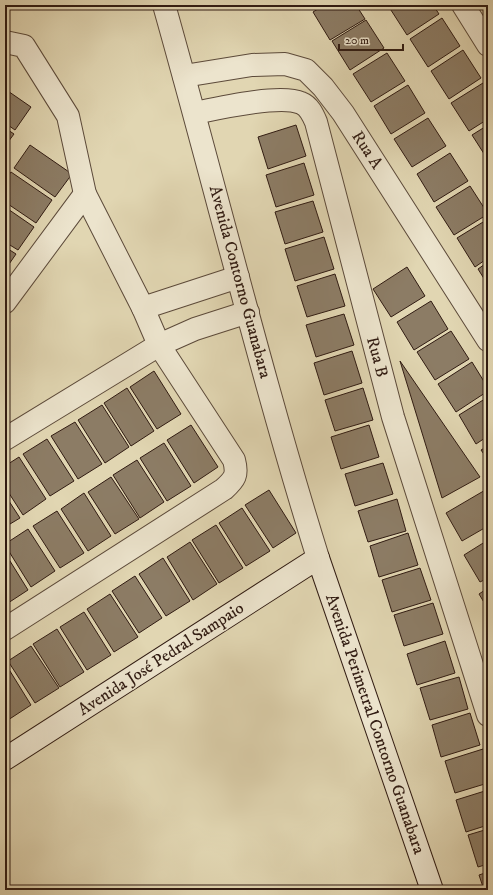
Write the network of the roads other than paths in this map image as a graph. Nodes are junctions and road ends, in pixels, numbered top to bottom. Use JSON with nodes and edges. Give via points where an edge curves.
{"nodes":[{"id":1,"x":164,"y":5,"type":"edge"},
{"id":2,"x":463,"y":5,"type":"edge"},
{"id":3,"x":5,"y":42,"type":"edge"},
{"id":4,"x":488,"y":45,"type":"edge"},
{"id":5,"x":184,"y":76,"type":"junction"},
{"id":6,"x":318,"y":82,"type":"junction"},
{"id":7,"x":302,"y":103,"type":"junction"},
{"id":8,"x":195,"y":113,"type":"junction"},
{"id":9,"x":85,"y":194,"type":"junction"},
{"id":10,"x":238,"y":277,"type":"junction"},
{"id":11,"x":5,"y":302,"type":"edge"},
{"id":12,"x":143,"y":308,"type":"junction"},
{"id":13,"x":248,"y":312,"type":"junction"},
{"id":14,"x":488,"y":340,"type":"edge"},
{"id":15,"x":159,"y":345,"type":"junction"},
{"id":16,"x":5,"y":439,"type":"edge"},
{"id":17,"x":318,"y":558,"type":"junction"},
{"id":18,"x":5,"y":629,"type":"edge"},
{"id":19,"x":488,"y":715,"type":"edge"},
{"id":20,"x":5,"y":759,"type":"edge"},
{"id":21,"x":432,"y":890,"type":"edge"}],
"edges":[{"from":1,"to":5,"type":"street","name":"Avenida Contorno Guanabara"},
{"from":2,"to":4,"type":"street"},
{"from":3,"to":9,"type":"street","via":[[24,46],[68,116]]},
{"from":5,"to":6,"type":"street","name":"Rua A","via":[[252,65],[285,64],[306,70]]},
{"from":5,"to":8,"type":"street","name":"Avenida Contorno Guanabara"},
{"from":6,"to":7,"type":"street"},
{"from":6,"to":14,"type":"street","name":"Rua A","via":[[334,99]]},
{"from":7,"to":8,"type":"street","via":[[285,100],[261,101]]},
{"from":7,"to":19,"type":"street","name":"Rua B","via":[[316,122],[393,417]]},
{"from":8,"to":10,"type":"street","name":"Avenida Contorno Guanabara"},
{"from":9,"to":11,"type":"street"},
{"from":9,"to":12,"type":"street"},
{"from":10,"to":12,"type":"street"},
{"from":10,"to":13,"type":"street","name":"Avenida Contorno Guanabara"},
{"from":12,"to":15,"type":"street"},
{"from":13,"to":15,"type":"street","via":[[195,328]]},
{"from":13,"to":17,"type":"street","name":"Avenida Contorno Guanabara"},
{"from":15,"to":16,"type":"street"},
{"from":15,"to":18,"type":"street","via":[[234,460],[234,481],[224,490]]},
{"from":17,"to":20,"type":"street","name":"Avenida José Pedral Sampaio"},
{"from":17,"to":21,"type":"street","name":"Avenida Perimetral Contorno Guanabara"}]}
